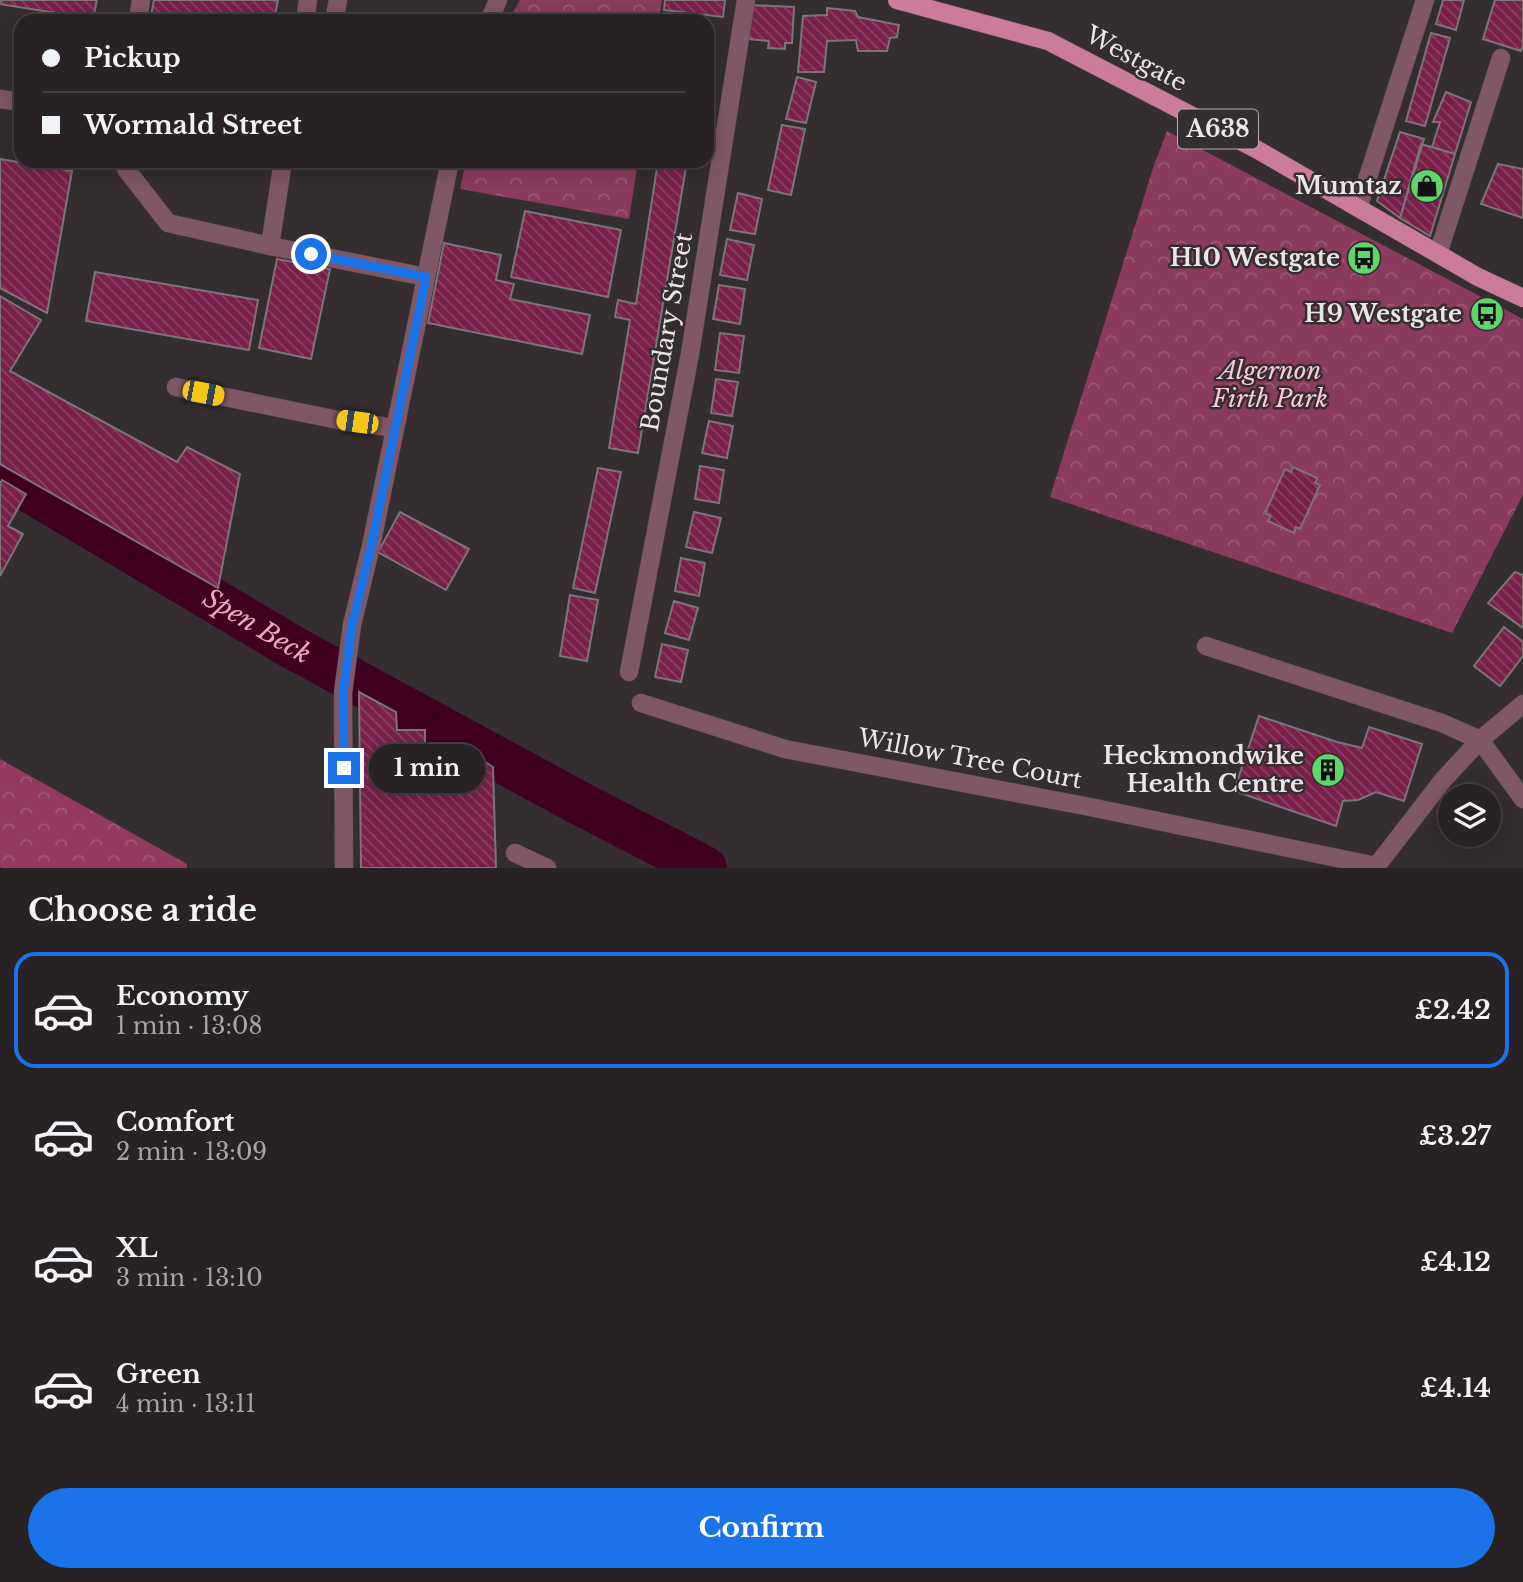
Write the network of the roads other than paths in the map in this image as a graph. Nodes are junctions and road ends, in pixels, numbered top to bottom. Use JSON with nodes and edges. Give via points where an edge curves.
{"nodes":[{"id":1,"x":746,"y":0,"type":"edge"},
{"id":2,"x":897,"y":0,"type":"edge"},
{"id":3,"x":1425,"y":0,"type":"edge"},
{"id":4,"x":1501,"y":58,"type":"dead end"},
{"id":5,"x":126,"y":168,"type":"edge"},
{"id":6,"x":282,"y":168,"type":"edge"},
{"id":7,"x":449,"y":168,"type":"edge"},
{"id":8,"x":1358,"y":208,"type":"junction"},
{"id":9,"x":270,"y":246,"type":"junction"},
{"id":10,"x":1438,"y":254,"type":"junction"},
{"id":11,"x":426,"y":277,"type":"junction"},
{"id":12,"x":1523,"y":298,"type":"edge"},
{"id":13,"x":176,"y":387,"type":"dead end"},
{"id":14,"x":395,"y":428,"type":"junction"},
{"id":15,"x":1206,"y":646,"type":"dead end"},
{"id":16,"x":629,"y":672,"type":"dead end"},
{"id":17,"x":641,"y":703,"type":"dead end"},
{"id":18,"x":1523,"y":704,"type":"edge"},
{"id":19,"x":1480,"y":740,"type":"junction"},
{"id":20,"x":1523,"y":799,"type":"edge"},
{"id":21,"x":515,"y":853,"type":"dead end"},
{"id":22,"x":1375,"y":867,"type":"edge"},
{"id":23,"x":344,"y":868,"type":"edge"},
{"id":24,"x":547,"y":868,"type":"edge"}],
"edges":[{"from":1,"to":16,"type":"street","name":"Boundary Street","via":[[691,354]]},
{"from":2,"to":8,"type":"main road","name":"Westgate","number":"A638","via":[[1048,41],[1256,149]]},
{"from":3,"to":8,"type":"street"},
{"from":4,"to":10,"type":"street"},
{"from":5,"to":9,"type":"street","via":[[168,223]]},
{"from":6,"to":9,"type":"street"},
{"from":7,"to":11,"type":"street"},
{"from":8,"to":10,"type":"main road","name":"Westgate","number":"A638"},
{"from":9,"to":11,"type":"street"},
{"from":10,"to":12,"type":"main road","name":"Westgate","number":"A638"},
{"from":11,"to":14,"type":"street"},
{"from":13,"to":14,"type":"street"},
{"from":14,"to":23,"type":"street","via":[[352,625],[343,693]]},
{"from":15,"to":19,"type":"street","via":[[1442,723]]},
{"from":17,"to":22,"type":"street","name":"Willow Tree Court","via":[[785,749]]},
{"from":18,"to":19,"type":"street"},
{"from":19,"to":20,"type":"street"},
{"from":19,"to":22,"type":"street"},
{"from":21,"to":24,"type":"street"}]}
